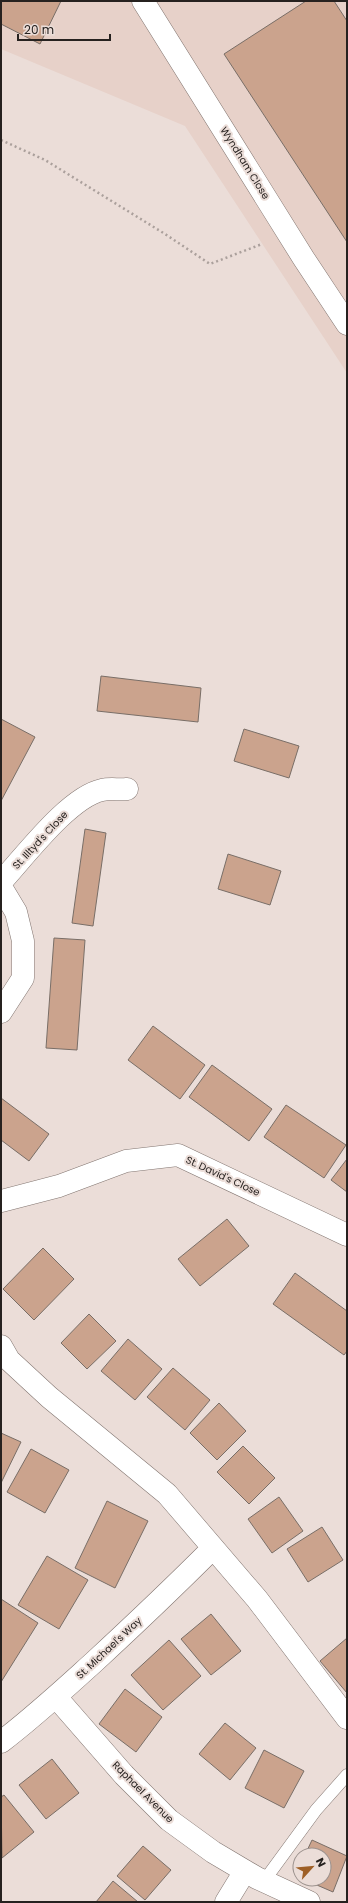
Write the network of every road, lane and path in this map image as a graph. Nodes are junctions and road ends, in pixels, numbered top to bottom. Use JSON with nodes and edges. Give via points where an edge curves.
{"nodes":[{"id":1,"x":143,"y":1,"type":"edge"},
{"id":2,"x":1,"y":140,"type":"edge"},
{"id":3,"x":289,"y":234,"type":"junction"},
{"id":4,"x":347,"y":324,"type":"edge"},
{"id":5,"x":127,"y":789,"type":"dead end"},
{"id":6,"x":1,"y":882,"type":"edge"},
{"id":7,"x":1,"y":887,"type":"edge"},
{"id":8,"x":1,"y":1012,"type":"edge"},
{"id":9,"x":1,"y":1202,"type":"edge"},
{"id":10,"x":347,"y":1235,"type":"edge"},
{"id":11,"x":4,"y":1357,"type":"edge"},
{"id":12,"x":213,"y":1548,"type":"junction"},
{"id":13,"x":56,"y":1697,"type":"junction"},
{"id":14,"x":347,"y":1718,"type":"edge"},
{"id":15,"x":1,"y":1742,"type":"edge"},
{"id":16,"x":347,"y":1775,"type":"edge"},
{"id":17,"x":255,"y":1876,"type":"junction"},
{"id":18,"x":226,"y":1902,"type":"edge"},
{"id":19,"x":309,"y":1902,"type":"edge"}],
"edges":[{"from":1,"to":3,"type":"street","name":"Wyndham Close"},
{"from":2,"to":3,"type":"path","via":[[45,160],[210,264]]},
{"from":3,"to":4,"type":"street","name":"Wyndham Close"},
{"from":5,"to":6,"type":"street","name":"St. Illtyd's Close","via":[[102,790],[83,798],[62,815]]},
{"from":7,"to":8,"type":"street","via":[[16,912],[23,941],[23,978]]},
{"from":9,"to":10,"type":"street","name":"St. David's Close","via":[[59,1186],[126,1161],[178,1156]]},
{"from":11,"to":12,"type":"street","via":[[167,1494]]},
{"from":12,"to":13,"type":"street","name":"St. Michael's Way"},
{"from":12,"to":14,"type":"street","via":[[257,1599]]},
{"from":13,"to":15,"type":"street","name":"St. Michael's Way"},
{"from":13,"to":17,"type":"street","name":"Raphael Avenue","via":[[124,1775],[169,1820],[213,1852]]},
{"from":16,"to":17,"type":"lane"},
{"from":17,"to":18,"type":"street"},
{"from":17,"to":19,"type":"street","name":"Raphael Avenue"}]}
